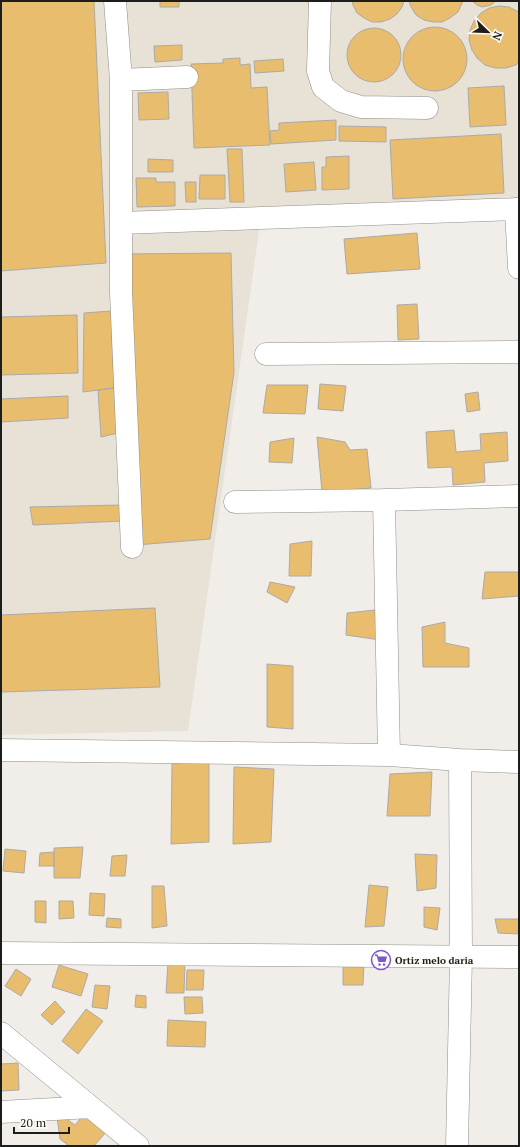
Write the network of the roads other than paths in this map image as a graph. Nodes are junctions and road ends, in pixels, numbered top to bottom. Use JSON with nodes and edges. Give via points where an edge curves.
{"nodes":[{"id":1,"x":115,"y":1,"type":"edge"},
{"id":2,"x":320,"y":1,"type":"edge"},
{"id":3,"x":187,"y":77,"type":"dead end"},
{"id":4,"x":121,"y":80,"type":"junction"},
{"id":5,"x":427,"y":108,"type":"dead end"},
{"id":6,"x":517,"y":209,"type":"edge"},
{"id":7,"x":121,"y":223,"type":"junction"},
{"id":8,"x":519,"y":268,"type":"edge"},
{"id":9,"x":519,"y":352,"type":"edge"},
{"id":10,"x":266,"y":354,"type":"dead end"},
{"id":11,"x":519,"y":496,"type":"edge"},
{"id":12,"x":384,"y":500,"type":"junction"},
{"id":13,"x":235,"y":502,"type":"dead end"},
{"id":14,"x":132,"y":547,"type":"dead end"},
{"id":15,"x":1,"y":750,"type":"edge"},
{"id":16,"x":389,"y":755,"type":"junction"},
{"id":17,"x":460,"y":760,"type":"junction"},
{"id":18,"x":519,"y":762,"type":"edge"},
{"id":19,"x":1,"y":953,"type":"edge"},
{"id":20,"x":461,"y":956,"type":"junction"},
{"id":21,"x":519,"y":958,"type":"edge"},
{"id":22,"x":1,"y":1033,"type":"edge"},
{"id":23,"x":91,"y":1107,"type":"junction"},
{"id":24,"x":1,"y":1112,"type":"edge"},
{"id":25,"x":138,"y":1146,"type":"edge"},
{"id":26,"x":457,"y":1146,"type":"edge"}],
"edges":[{"from":1,"to":4,"type":"street"},
{"from":2,"to":5,"type":"street","via":[[318,71],[323,87],[341,101],[361,107]]},
{"from":3,"to":4,"type":"street"},
{"from":4,"to":7,"type":"street"},
{"from":6,"to":7,"type":"street"},
{"from":6,"to":8,"type":"street"},
{"from":7,"to":14,"type":"street","via":[[120,292]]},
{"from":9,"to":10,"type":"street"},
{"from":11,"to":12,"type":"street"},
{"from":12,"to":13,"type":"street"},
{"from":12,"to":16,"type":"street"},
{"from":15,"to":16,"type":"street"},
{"from":16,"to":17,"type":"street"},
{"from":17,"to":18,"type":"street"},
{"from":17,"to":20,"type":"street"},
{"from":19,"to":20,"type":"street"},
{"from":20,"to":21,"type":"street"},
{"from":20,"to":26,"type":"street"},
{"from":22,"to":23,"type":"street"},
{"from":23,"to":24,"type":"street"},
{"from":23,"to":25,"type":"street"}]}
